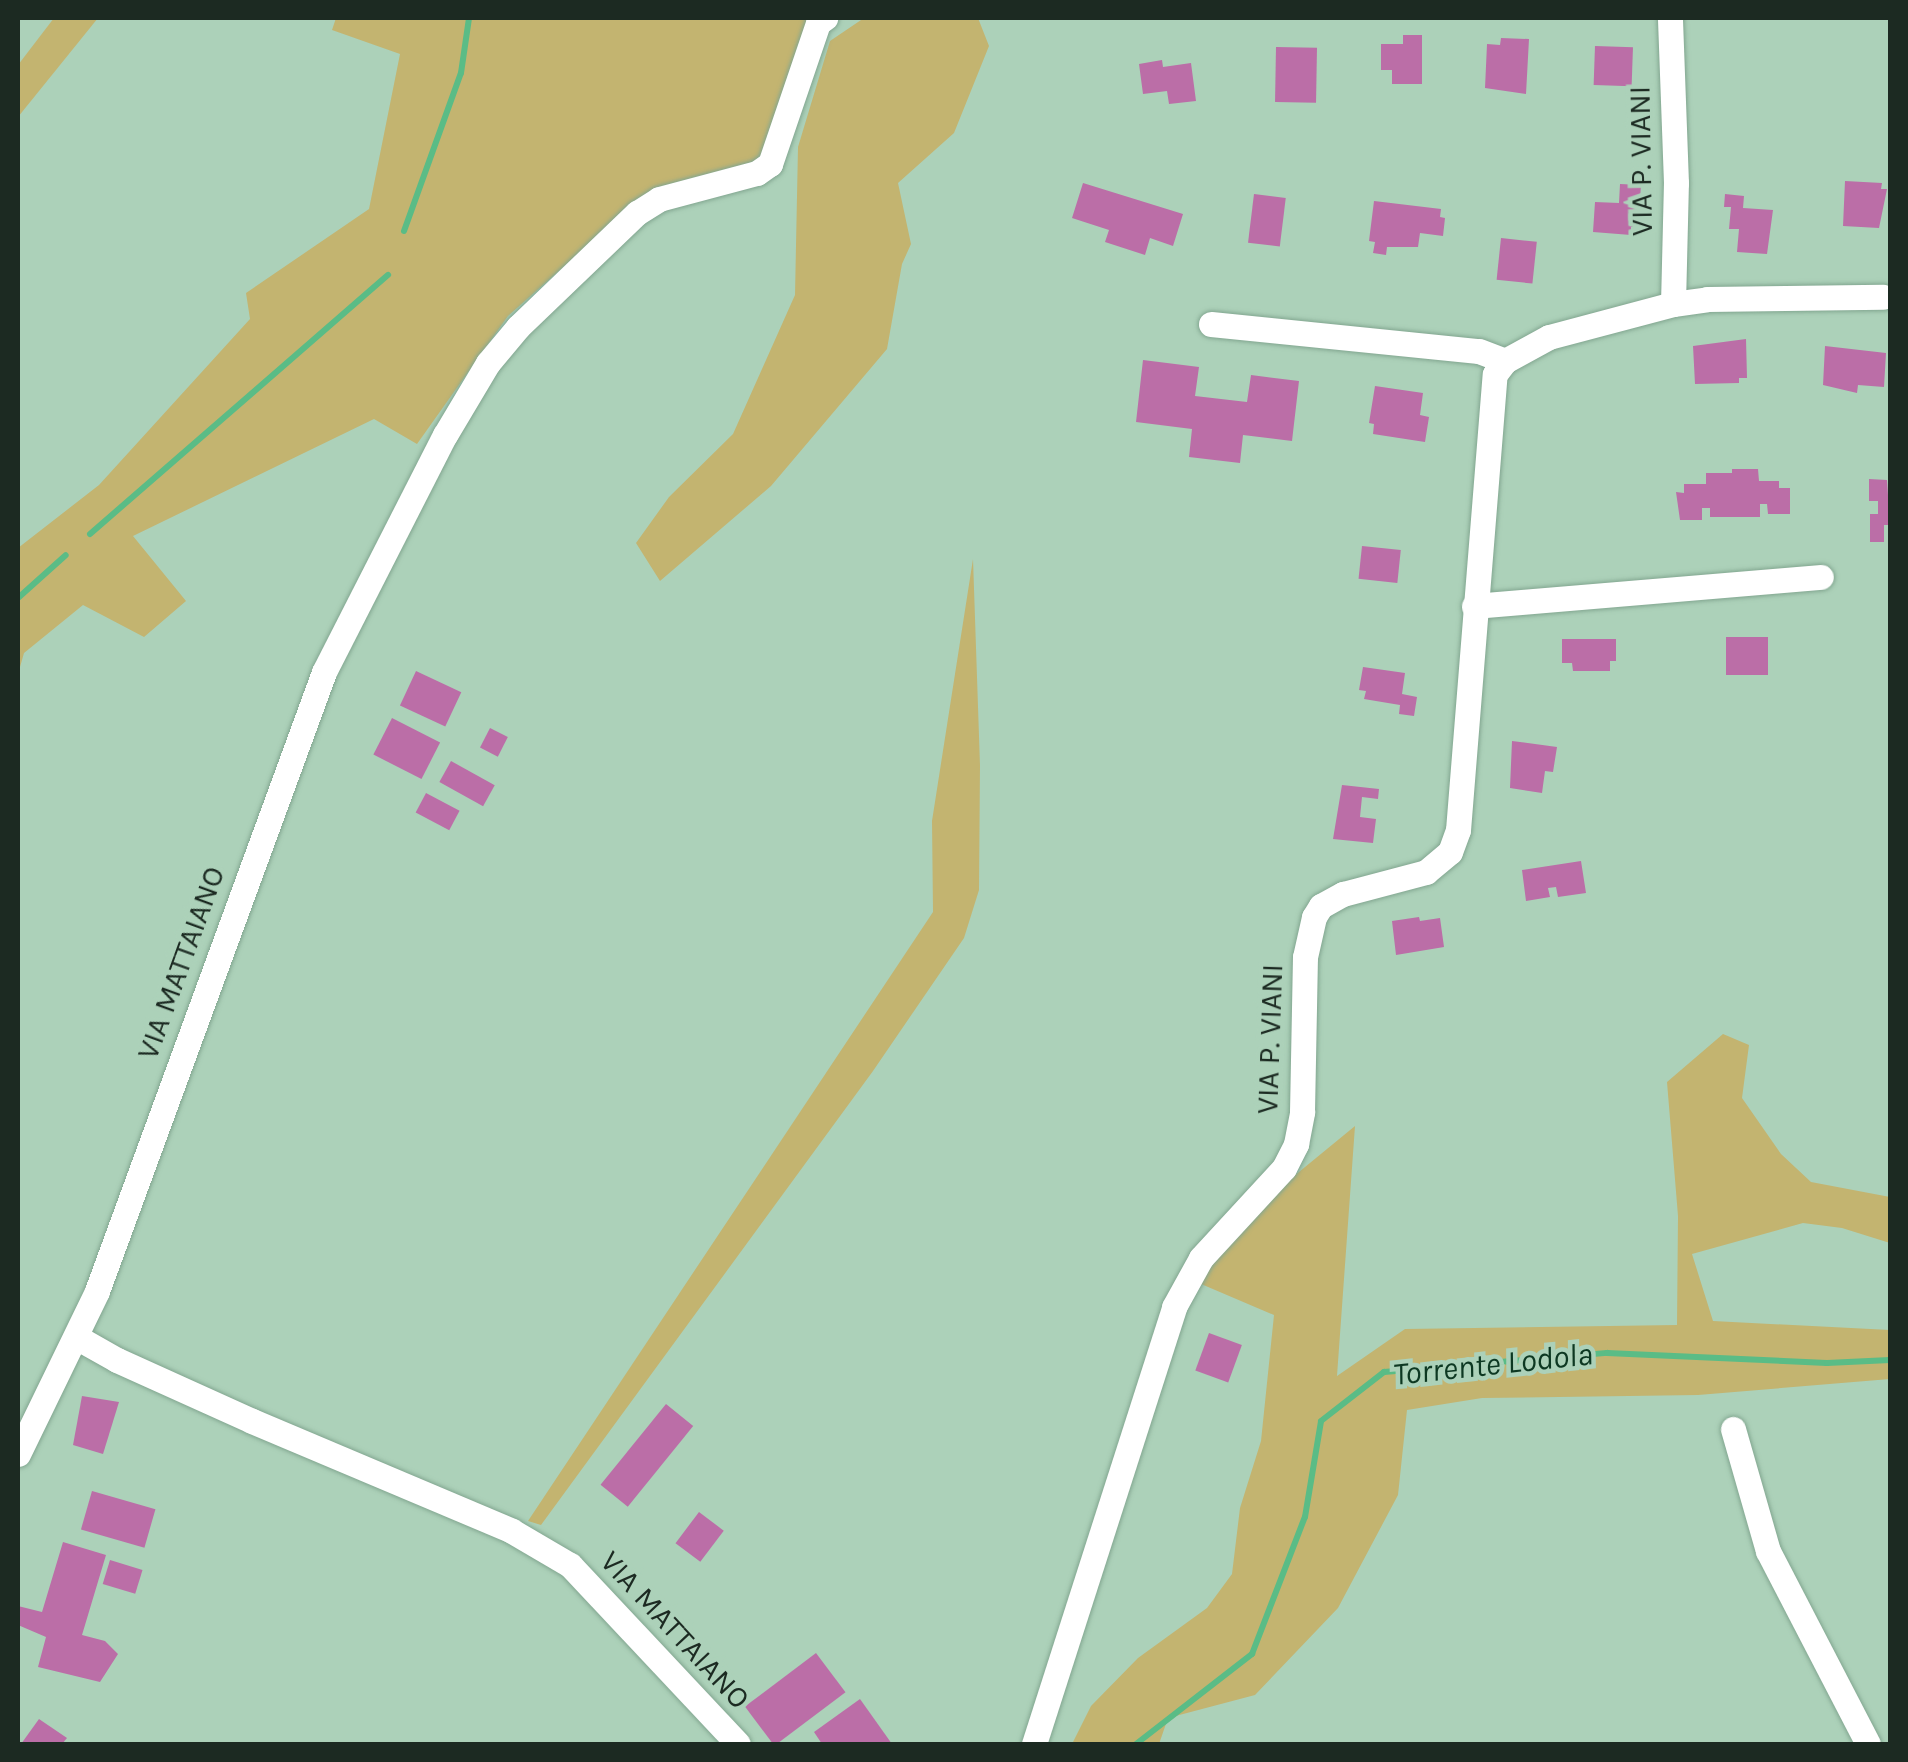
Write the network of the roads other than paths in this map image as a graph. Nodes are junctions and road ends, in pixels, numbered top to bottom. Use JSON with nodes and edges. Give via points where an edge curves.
{"nodes":[{"id":1,"x":1670,"y":18,"type":"edge"},
{"id":2,"x":821,"y":20,"type":"edge"},
{"id":3,"x":1884,"y":297,"type":"dead end"},
{"id":4,"x":1673,"y":304,"type":"junction"},
{"id":5,"x":1211,"y":324,"type":"dead end"},
{"id":6,"x":1505,"y":361,"type":"junction"},
{"id":7,"x":1820,"y":577,"type":"dead end"},
{"id":8,"x":1474,"y":606,"type":"junction"},
{"id":9,"x":78,"y":1338,"type":"junction"},
{"id":10,"x":1733,"y":1430,"type":"dead end"},
{"id":11,"x":18,"y":1454,"type":"edge"},
{"id":12,"x":738,"y":1744,"type":"edge"},
{"id":13,"x":1034,"y":1744,"type":"edge"},
{"id":14,"x":1868,"y":1744,"type":"edge"}],
"edges":[{"from":1,"to":4,"type":"street","name":"VIA P. VIANI"},
{"from":2,"to":9,"type":"street","name":"VIA MATTAIANO","via":[[770,164],[758,173],[659,198],[637,213],[518,327],[445,435],[324,672]]},
{"from":3,"to":4,"type":"street"},
{"from":4,"to":6,"type":"street","via":[[1550,337]]},
{"from":5,"to":6,"type":"street","via":[[1479,350]]},
{"from":6,"to":8,"type":"street","name":"VIA P. VIANI","via":[[1492,389]]},
{"from":7,"to":8,"type":"street"},
{"from":8,"to":13,"type":"street","name":"VIA P. VIANI","via":[[1458,830],[1450,852],[1426,872],[1344,894],[1314,916],[1305,958],[1296,1144],[1284,1168],[1201,1258],[1181,1293]]},
{"from":9,"to":11,"type":"street"},
{"from":9,"to":12,"type":"street","name":"VIA MATTAIANO","via":[[252,1421],[512,1531],[570,1565]]},
{"from":10,"to":14,"type":"street","via":[[1768,1551]]}]}
